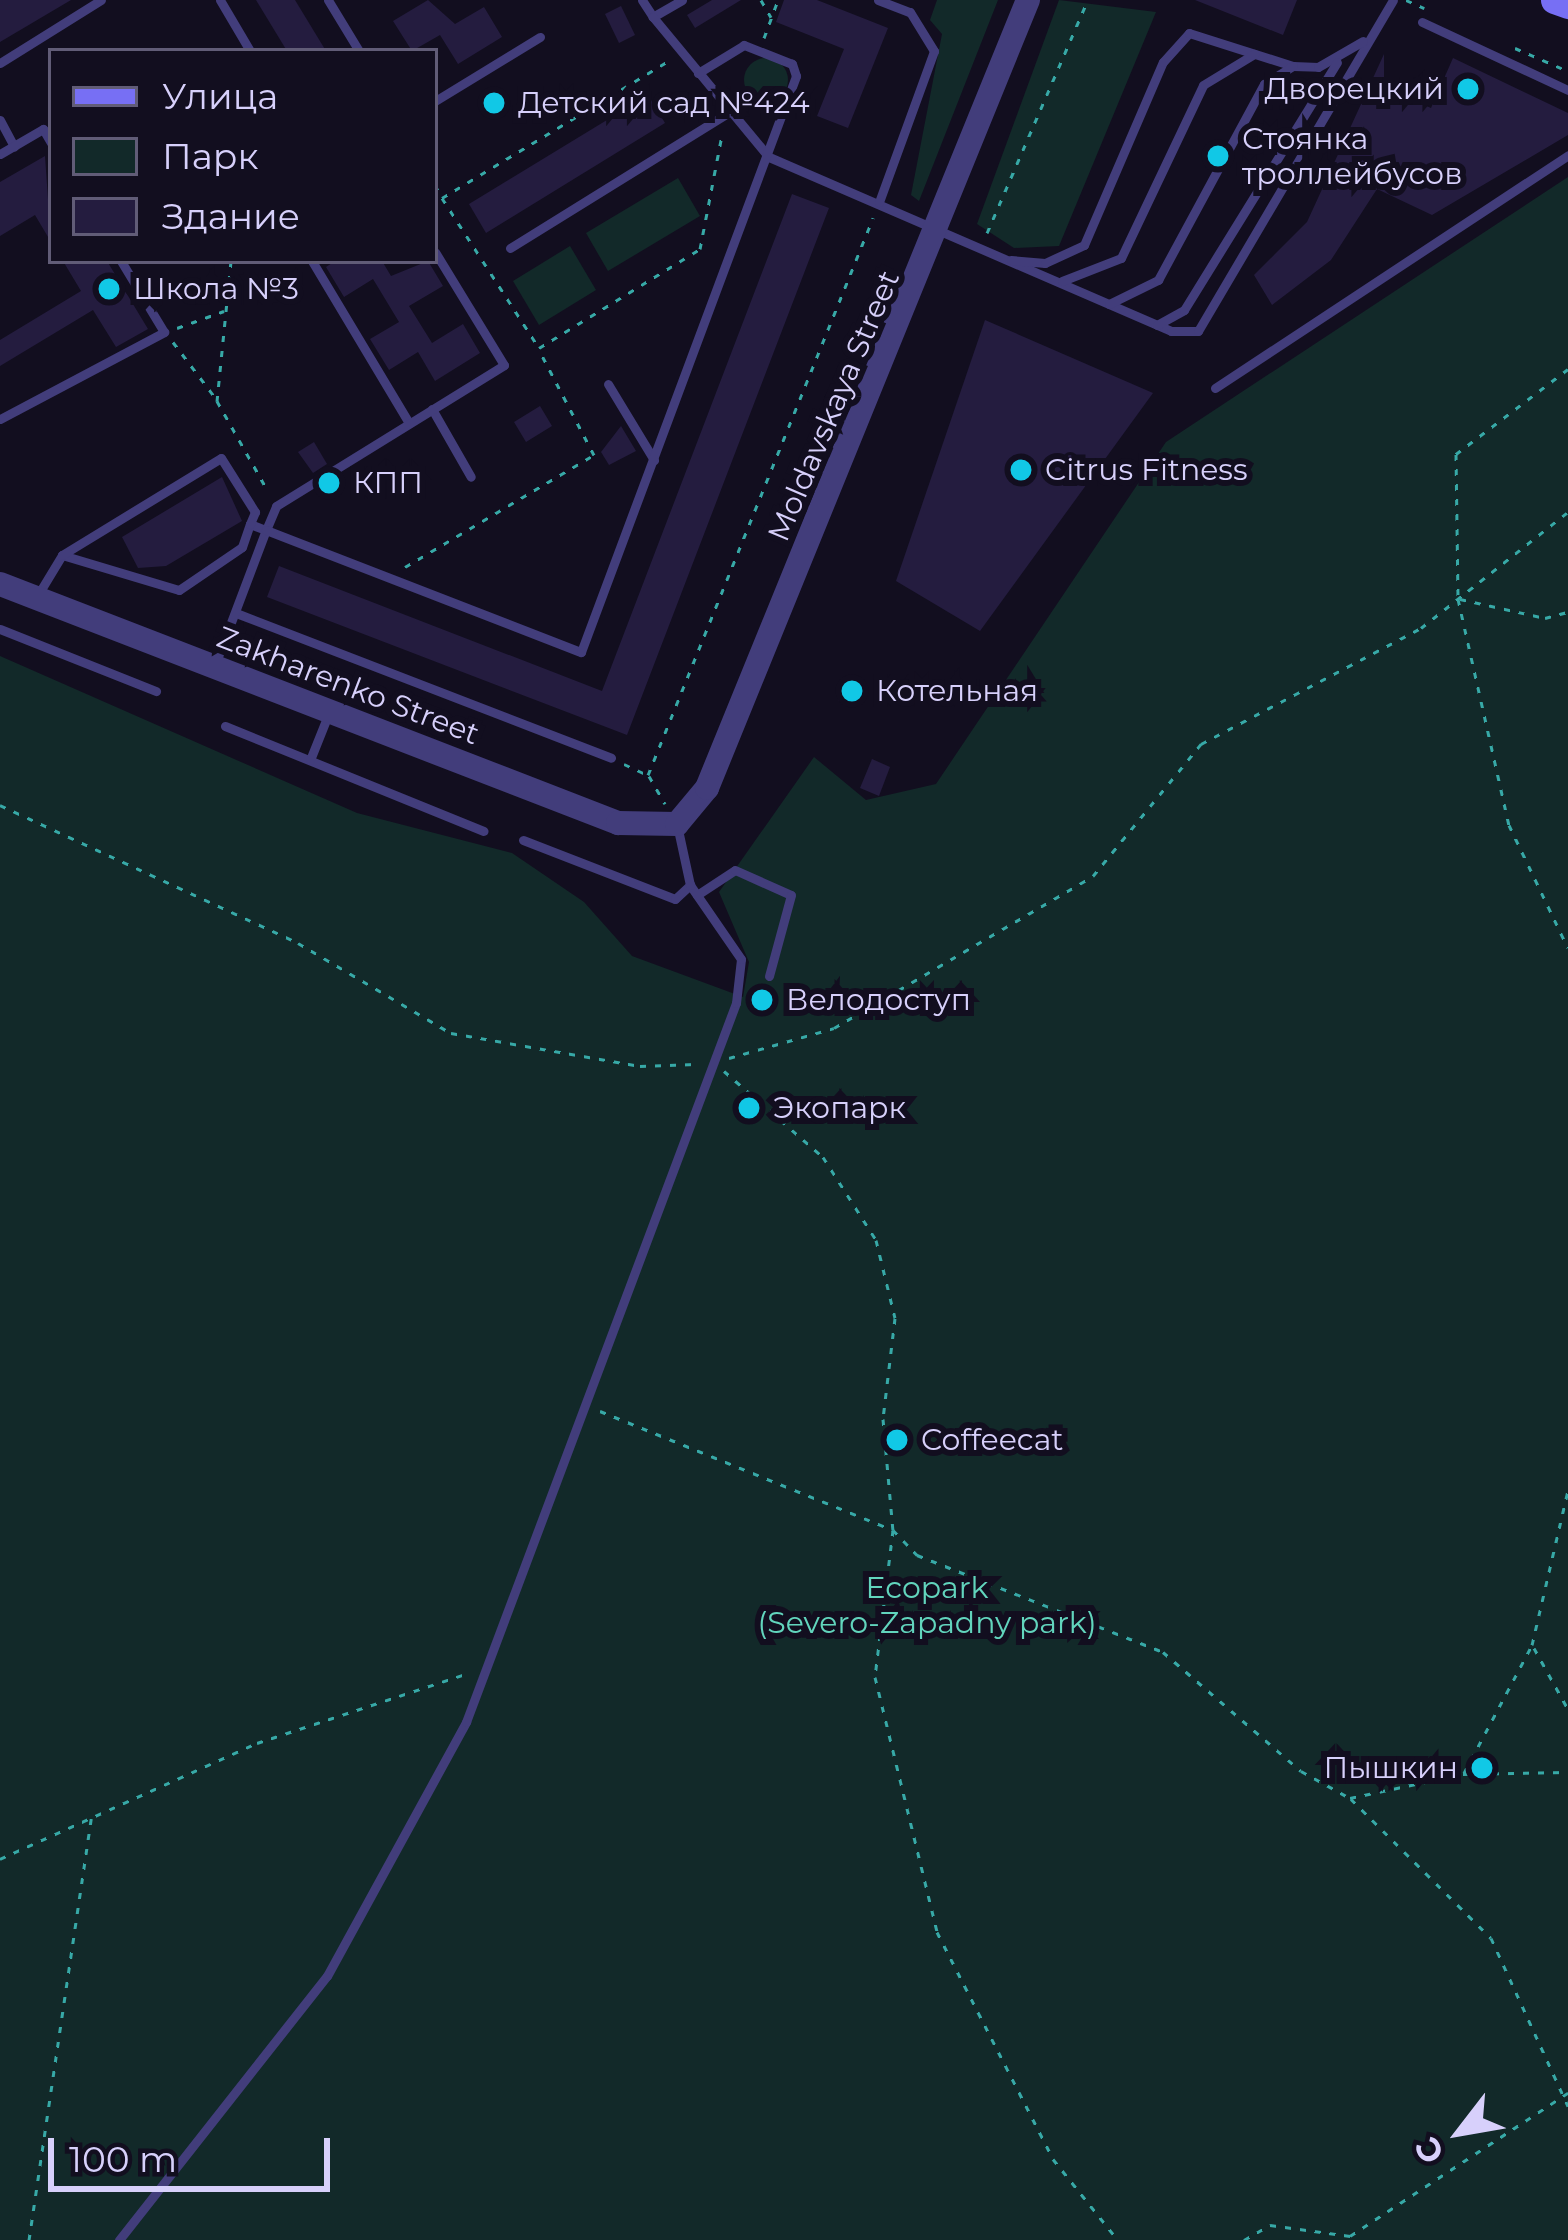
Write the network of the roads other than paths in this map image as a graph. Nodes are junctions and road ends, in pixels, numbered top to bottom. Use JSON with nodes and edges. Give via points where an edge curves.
{"nodes":[{"id":1,"x":101,"y":0,"type":"edge"},
{"id":2,"x":220,"y":0,"type":"edge"},
{"id":3,"x":328,"y":0,"type":"edge"},
{"id":4,"x":642,"y":0,"type":"edge"},
{"id":5,"x":682,"y":0,"type":"edge"},
{"id":6,"x":878,"y":0,"type":"edge"},
{"id":7,"x":918,"y":0,"type":"edge"},
{"id":8,"x":1028,"y":0,"type":"edge"},
{"id":9,"x":1389,"y":0,"type":"edge"},
{"id":10,"x":1554,"y":0,"type":"edge"},
{"id":11,"x":1568,"y":5,"type":"edge"},
{"id":12,"x":910,"y":12,"type":"junction"},
{"id":13,"x":653,"y":17,"type":"junction"},
{"id":14,"x":1422,"y":22,"type":"dead end"},
{"id":15,"x":1376,"y":24,"type":"junction"},
{"id":16,"x":540,"y":37,"type":"dead end"},
{"id":17,"x":248,"y":48,"type":"edge"},
{"id":18,"x":356,"y":48,"type":"edge"},
{"id":19,"x":1259,"y":53,"type":"junction"},
{"id":20,"x":1340,"y":58,"type":"junction"},
{"id":21,"x":0,"y":62,"type":"edge"},
{"id":22,"x":1293,"y":66,"type":"junction"},
{"id":23,"x":698,"y":73,"type":"junction"},
{"id":24,"x":1568,"y":90,"type":"edge"},
{"id":25,"x":438,"y":99,"type":"edge"},
{"id":26,"x":727,"y":114,"type":"junction"},
{"id":27,"x":0,"y":120,"type":"edge"},
{"id":28,"x":48,"y":138,"type":"edge"},
{"id":29,"x":14,"y":146,"type":"junction"},
{"id":30,"x":0,"y":154,"type":"edge"},
{"id":31,"x":1568,"y":155,"type":"edge"},
{"id":32,"x":769,"y":157,"type":"junction"},
{"id":33,"x":879,"y":202,"type":"junction"},
{"id":34,"x":939,"y":231,"type":"junction"},
{"id":35,"x":510,"y":248,"type":"dead end"},
{"id":36,"x":438,"y":256,"type":"edge"},
{"id":37,"x":1003,"y":259,"type":"junction"},
{"id":38,"x":123,"y":264,"type":"edge"},
{"id":39,"x":314,"y":264,"type":"edge"},
{"id":40,"x":1055,"y":282,"type":"junction"},
{"id":41,"x":1109,"y":304,"type":"junction"},
{"id":42,"x":1157,"y":325,"type":"junction"},
{"id":43,"x":608,"y":385,"type":"dead end"},
{"id":44,"x":1215,"y":388,"type":"dead end"},
{"id":45,"x":433,"y":409,"type":"junction"},
{"id":46,"x":0,"y":419,"type":"edge"},
{"id":47,"x":409,"y":423,"type":"junction"},
{"id":48,"x":654,"y":460,"type":"junction"},
{"id":49,"x":471,"y":477,"type":"dead end"},
{"id":50,"x":250,"y":524,"type":"junction"},
{"id":51,"x":266,"y":530,"type":"junction"},
{"id":52,"x":62,"y":555,"type":"junction"},
{"id":53,"x":0,"y":584,"type":"edge"},
{"id":54,"x":36,"y":598,"type":"junction"},
{"id":55,"x":236,"y":613,"type":"junction"},
{"id":56,"x":0,"y":629,"type":"edge"},
{"id":57,"x":214,"y":667,"type":"junction"},
{"id":58,"x":156,"y":691,"type":"dead end"},
{"id":59,"x":329,"y":711,"type":"junction"},
{"id":60,"x":225,"y":726,"type":"dead end"},
{"id":61,"x":611,"y":758,"type":"road end"},
{"id":62,"x":310,"y":760,"type":"junction"},
{"id":63,"x":677,"y":824,"type":"junction"},
{"id":64,"x":483,"y":831,"type":"dead end"},
{"id":65,"x":523,"y":840,"type":"dead end"},
{"id":66,"x":694,"y":890,"type":"junction"},
{"id":67,"x":769,"y":976,"type":"dead end"},
{"id":68,"x":119,"y":2240,"type":"edge"}],
"edges":[{"from":1,"to":21,"type":"lane"},
{"from":2,"to":17,"type":"lane"},
{"from":3,"to":18,"type":"lane"},
{"from":4,"to":13,"type":"lane"},
{"from":5,"to":13,"type":"lane"},
{"from":6,"to":12,"type":"lane"},
{"from":7,"to":12,"type":"lane"},
{"from":8,"to":34,"type":"street","name":"Moldavskaya Street"},
{"from":9,"to":15,"type":"lane"},
{"from":10,"to":11,"type":"main road"},
{"from":12,"to":33,"type":"lane","via":[[934,51]]},
{"from":13,"to":23,"type":"lane"},
{"from":14,"to":24,"type":"lane"},
{"from":15,"to":20,"type":"lane"},
{"from":15,"to":42,"type":"lane","via":[[1198,331]]},
{"from":16,"to":25,"type":"lane"},
{"from":19,"to":22,"type":"lane"},
{"from":19,"to":37,"type":"lane","via":[[1207,32],[1172,46],[1084,245],[1045,263]]},
{"from":19,"to":40,"type":"lane","via":[[1203,85],[1121,258]]},
{"from":20,"to":22,"type":"lane"},
{"from":20,"to":42,"type":"lane","via":[[1184,310]]},
{"from":22,"to":41,"type":"lane","via":[[1264,84],[1158,280]]},
{"from":23,"to":26,"type":"lane"},
{"from":23,"to":32,"type":"lane","via":[[744,45],[796,76]]},
{"from":26,"to":32,"type":"lane"},
{"from":26,"to":35,"type":"lane"},
{"from":27,"to":29,"type":"lane"},
{"from":28,"to":29,"type":"lane","via":[[43,129]]},
{"from":29,"to":30,"type":"lane"},
{"from":31,"to":44,"type":"lane"},
{"from":32,"to":33,"type":"lane"},
{"from":32,"to":48,"type":"lane"},
{"from":33,"to":34,"type":"lane"},
{"from":34,"to":37,"type":"lane"},
{"from":34,"to":63,"type":"street","name":"Moldavskaya Street","via":[[706,788]]},
{"from":36,"to":45,"type":"lane","via":[[504,365]]},
{"from":37,"to":40,"type":"lane"},
{"from":38,"to":46,"type":"lane","via":[[164,332]]},
{"from":39,"to":47,"type":"lane"},
{"from":40,"to":41,"type":"lane"},
{"from":41,"to":42,"type":"lane"},
{"from":43,"to":48,"type":"lane"},
{"from":45,"to":47,"type":"lane"},
{"from":45,"to":49,"type":"lane"},
{"from":47,"to":51,"type":"lane","via":[[276,506]]},
{"from":48,"to":51,"type":"lane","via":[[581,652]]},
{"from":50,"to":51,"type":"lane"},
{"from":50,"to":52,"type":"lane","via":[[242,547],[179,590]]},
{"from":50,"to":52,"type":"lane","via":[[255,512],[221,458]]},
{"from":51,"to":55,"type":"lane"},
{"from":52,"to":54,"type":"lane"},
{"from":53,"to":54,"type":"street","name":"Zakharenko Street"},
{"from":54,"to":57,"type":"street","name":"Zakharenko Street"},
{"from":55,"to":57,"type":"lane"},
{"from":55,"to":61,"type":"lane"},
{"from":56,"to":58,"type":"lane"},
{"from":57,"to":59,"type":"street","name":"Zakharenko Street"},
{"from":59,"to":62,"type":"lane"},
{"from":59,"to":63,"type":"street","name":"Zakharenko Street","via":[[618,823]]},
{"from":60,"to":62,"type":"lane"},
{"from":62,"to":64,"type":"lane"},
{"from":63,"to":66,"type":"lane"},
{"from":65,"to":66,"type":"lane","via":[[675,899]]},
{"from":66,"to":67,"type":"lane","via":[[735,870],[791,895]]},
{"from":66,"to":68,"type":"lane","via":[[740,959],[712,1063],[487,1667],[327,1976]]}]}
